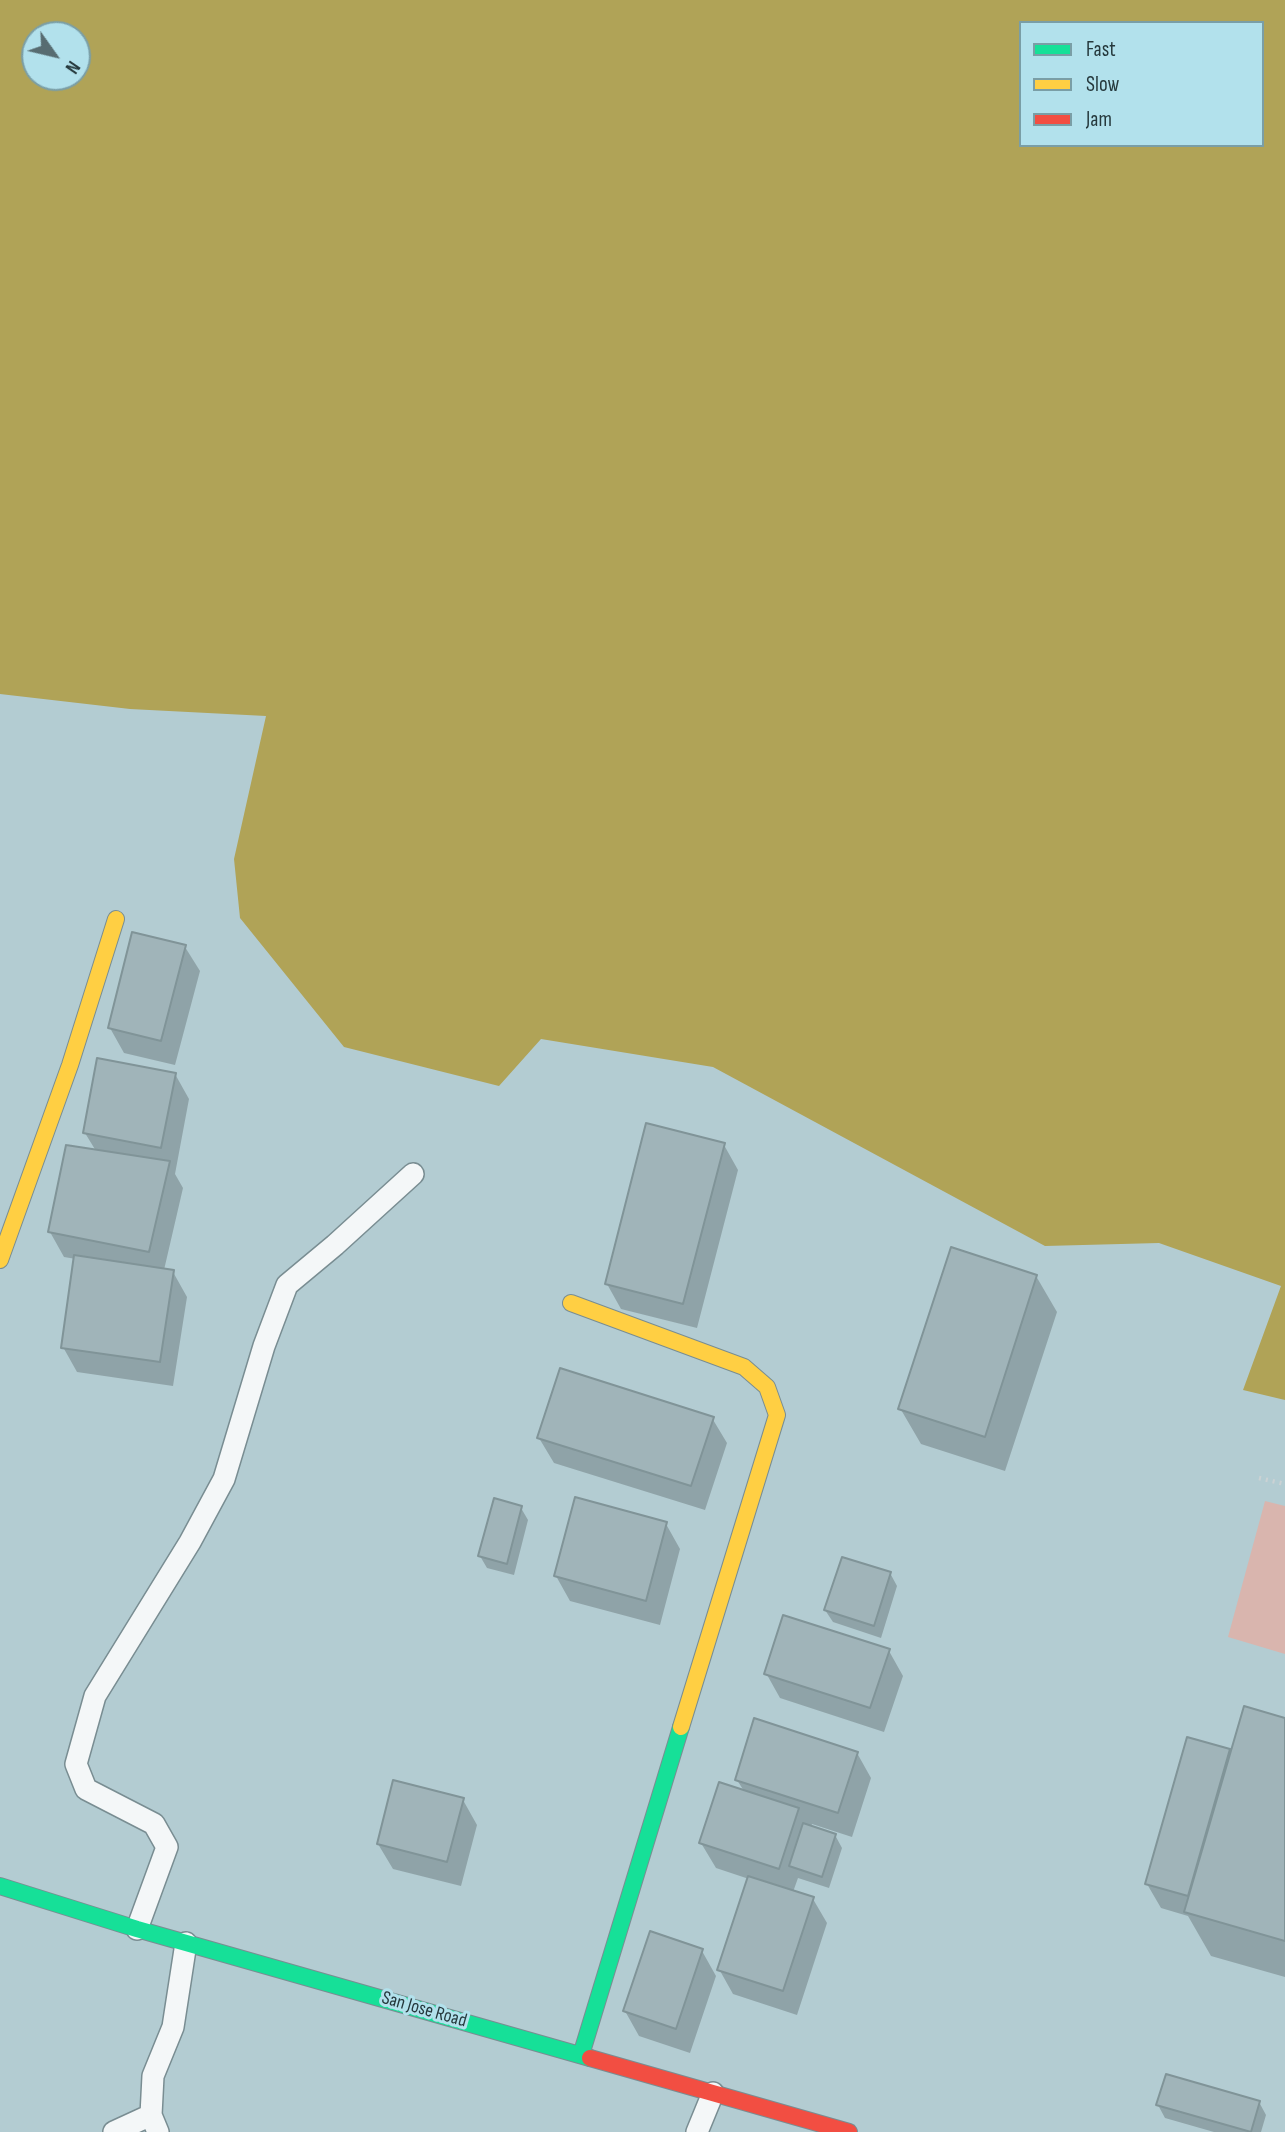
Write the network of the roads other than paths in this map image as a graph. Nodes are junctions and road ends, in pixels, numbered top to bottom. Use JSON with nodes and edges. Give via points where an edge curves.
{"nodes":[{"id":1,"x":116,"y":919,"type":"dead end"},
{"id":2,"x":413,"y":1174,"type":"dead end"},
{"id":3,"x":0,"y":1260,"type":"edge"},
{"id":4,"x":571,"y":1303,"type":"dead end"},
{"id":5,"x":0,"y":1886,"type":"edge"},
{"id":6,"x":136,"y":1928,"type":"junction"},
{"id":7,"x":186,"y":1943,"type":"junction"},
{"id":8,"x":581,"y":2055,"type":"junction"},
{"id":9,"x":713,"y":2093,"type":"junction"},
{"id":10,"x":154,"y":2124,"type":"edge"},
{"id":11,"x":114,"y":2132,"type":"edge"},
{"id":12,"x":697,"y":2132,"type":"edge"},
{"id":13,"x":849,"y":2132,"type":"edge"}],
"edges":[{"from":1,"to":3,"type":"street"},
{"from":2,"to":6,"type":"lane","via":[[287,1285],[224,1479],[94,1696],[76,1764],[86,1789],[154,1824],[166,1847]]},
{"from":4,"to":8,"type":"street","via":[[744,1367],[767,1387],[777,1415]]},
{"from":5,"to":6,"type":"street","name":"San Jose Road"},
{"from":6,"to":7,"type":"street","name":"San Jose Road"},
{"from":7,"to":8,"type":"street","name":"San Jose Road"},
{"from":7,"to":10,"type":"lane","via":[[173,2027],[153,2076]]},
{"from":8,"to":9,"type":"street","name":"San Jose Road"},
{"from":9,"to":12,"type":"lane"},
{"from":9,"to":13,"type":"street","name":"San Jose Road"},
{"from":10,"to":11,"type":"lane"}]}
